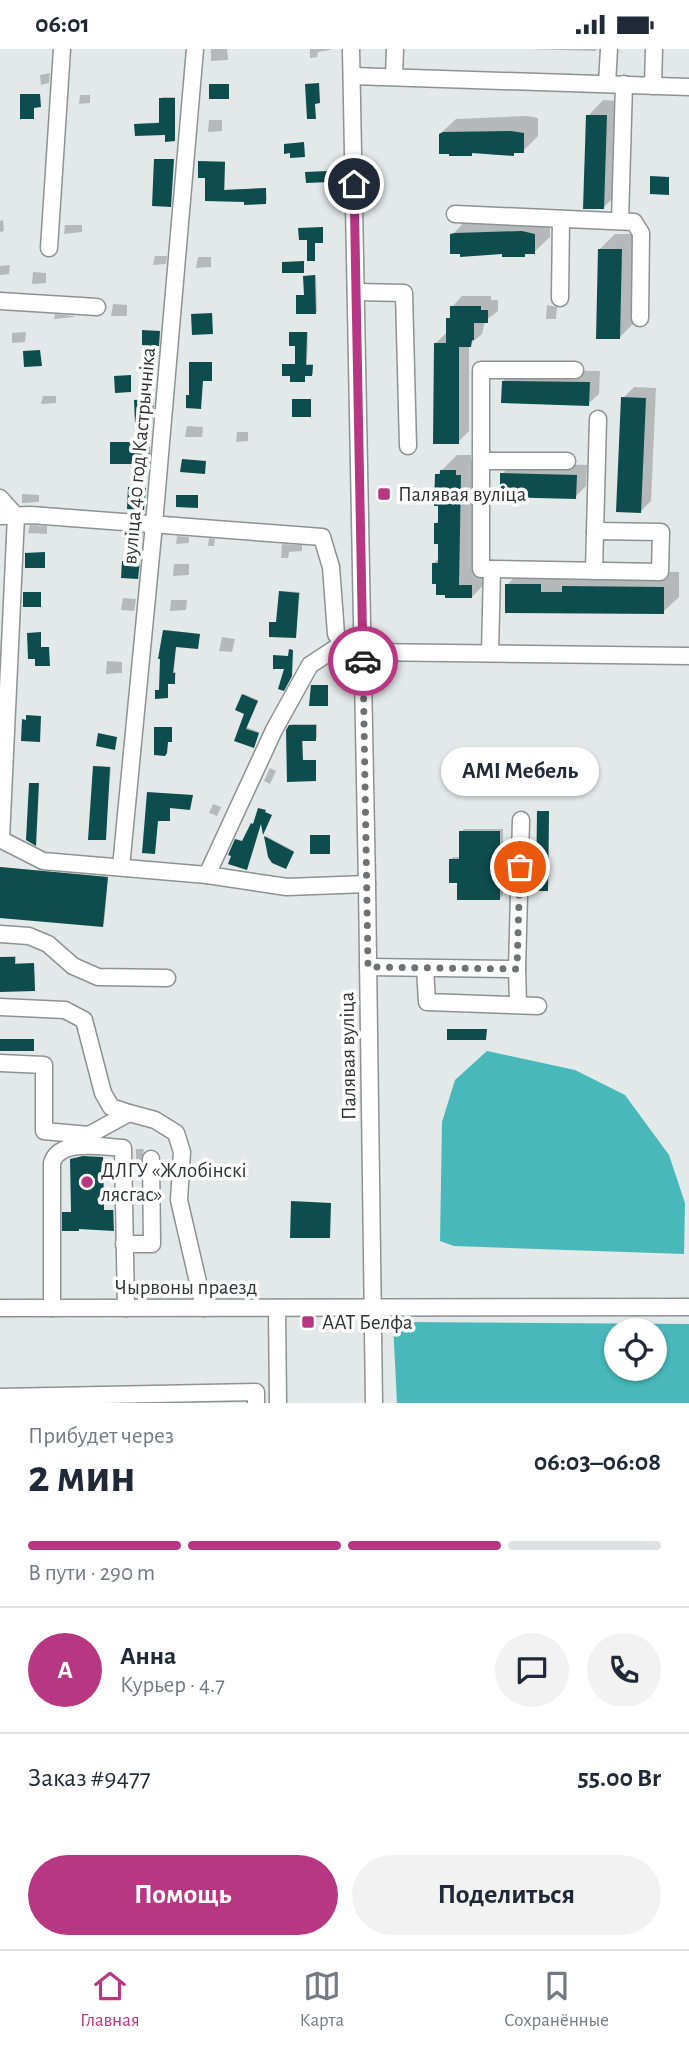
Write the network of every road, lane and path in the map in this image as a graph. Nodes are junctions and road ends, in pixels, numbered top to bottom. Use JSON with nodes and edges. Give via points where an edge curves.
{"nodes":[{"id":1,"x":62,"y":49,"type":"edge"},
{"id":2,"x":195,"y":49,"type":"edge"},
{"id":3,"x":351,"y":49,"type":"edge"},
{"id":4,"x":395,"y":49,"type":"edge"},
{"id":5,"x":609,"y":49,"type":"edge"},
{"id":6,"x":654,"y":49,"type":"edge"},
{"id":7,"x":352,"y":76,"type":"junction"},
{"id":8,"x":394,"y":77,"type":"junction"},
{"id":9,"x":607,"y":84,"type":"junction"},
{"id":10,"x":624,"y":84,"type":"junction"},
{"id":11,"x":653,"y":86,"type":"junction"},
{"id":12,"x":689,"y":87,"type":"edge"},
{"id":13,"x":455,"y":214,"type":"dead end"},
{"id":14,"x":561,"y":219,"type":"junction"},
{"id":15,"x":620,"y":221,"type":"junction"},
{"id":16,"x":49,"y":248,"type":"dead end"},
{"id":17,"x":356,"y":292,"type":"junction"},
{"id":18,"x":560,"y":298,"type":"dead end"},
{"id":19,"x":0,"y":301,"type":"edge"},
{"id":20,"x":97,"y":307,"type":"dead end"},
{"id":21,"x":640,"y":318,"type":"dead end"},
{"id":22,"x":575,"y":370,"type":"dead end"},
{"id":23,"x":598,"y":419,"type":"dead end"},
{"id":24,"x":408,"y":446,"type":"dead end"},
{"id":25,"x":481,"y":461,"type":"junction"},
{"id":26,"x":568,"y":461,"type":"dead end"},
{"id":27,"x":0,"y":498,"type":"edge"},
{"id":28,"x":8,"y":516,"type":"edge"},
{"id":29,"x":154,"y":524,"type":"junction"},
{"id":30,"x":595,"y":531,"type":"junction"},
{"id":31,"x":492,"y":569,"type":"junction"},
{"id":32,"x":594,"y":571,"type":"junction"},
{"id":33,"x":5,"y":613,"type":"edge"},
{"id":34,"x":342,"y":644,"type":"junction"},
{"id":35,"x":363,"y":647,"type":"junction"},
{"id":36,"x":491,"y":653,"type":"junction"},
{"id":37,"x":689,"y":656,"type":"edge"},
{"id":38,"x":2,"y":785,"type":"edge"},
{"id":39,"x":521,"y":820,"type":"dead end"},
{"id":40,"x":0,"y":839,"type":"edge"},
{"id":41,"x":121,"y":867,"type":"junction"},
{"id":42,"x":206,"y":875,"type":"junction"},
{"id":43,"x":367,"y":884,"type":"junction"},
{"id":44,"x":0,"y":934,"type":"edge"},
{"id":45,"x":368,"y":967,"type":"junction"},
{"id":46,"x":425,"y":968,"type":"junction"},
{"id":47,"x":517,"y":969,"type":"junction"},
{"id":48,"x":167,"y":978,"type":"dead end"},
{"id":49,"x":518,"y":1004,"type":"junction"},
{"id":50,"x":538,"y":1006,"type":"dead end"},
{"id":51,"x":0,"y":1007,"type":"edge"},
{"id":52,"x":0,"y":1063,"type":"edge"},
{"id":53,"x":129,"y":1113,"type":"junction"},
{"id":54,"x":151,"y":1159,"type":"dead end"},
{"id":55,"x":124,"y":1244,"type":"junction"},
{"id":56,"x":689,"y":1307,"type":"edge"},
{"id":57,"x":0,"y":1308,"type":"edge"},
{"id":58,"x":52,"y":1308,"type":"junction"},
{"id":59,"x":126,"y":1308,"type":"junction"},
{"id":60,"x":204,"y":1308,"type":"junction"},
{"id":61,"x":277,"y":1308,"type":"junction"},
{"id":62,"x":372,"y":1308,"type":"junction"},
{"id":63,"x":0,"y":1397,"type":"edge"},
{"id":64,"x":256,"y":1403,"type":"edge"},
{"id":65,"x":278,"y":1403,"type":"edge"},
{"id":66,"x":374,"y":1403,"type":"edge"}],
"edges":[{"from":1,"to":16,"type":"street"},
{"from":2,"to":29,"type":"street","name":"вуліца 40 год Кастрычніка"},
{"from":3,"to":7,"type":"street","name":"Палявая вуліца"},
{"from":4,"to":8,"type":"street"},
{"from":5,"to":9,"type":"street"},
{"from":6,"to":11,"type":"street"},
{"from":7,"to":8,"type":"street"},
{"from":7,"to":17,"type":"street","name":"Палявая вуліца"},
{"from":8,"to":9,"type":"street"},
{"from":9,"to":10,"type":"street"},
{"from":10,"to":11,"type":"street"},
{"from":10,"to":15,"type":"street"},
{"from":11,"to":12,"type":"street"},
{"from":13,"to":14,"type":"street"},
{"from":14,"to":15,"type":"street"},
{"from":14,"to":18,"type":"street"},
{"from":15,"to":21,"type":"street","via":[[634,222],[641,233]]},
{"from":17,"to":24,"type":"street","via":[[404,293]]},
{"from":17,"to":35,"type":"street","name":"Палявая вуліца"},
{"from":19,"to":20,"type":"street"},
{"from":22,"to":25,"type":"street","via":[[481,370]]},
{"from":23,"to":30,"type":"street"},
{"from":25,"to":26,"type":"street"},
{"from":25,"to":31,"type":"street","via":[[481,569]]},
{"from":27,"to":28,"type":"street"},
{"from":28,"to":29,"type":"street"},
{"from":28,"to":33,"type":"street"},
{"from":29,"to":34,"type":"street","via":[[322,537],[331,567],[336,634]]},
{"from":29,"to":41,"type":"street","name":"вуліца 40 год Кастрычніка"},
{"from":30,"to":32,"type":"street"},
{"from":30,"to":32,"type":"street","via":[[661,533],[660,572]]},
{"from":31,"to":32,"type":"street"},
{"from":31,"to":36,"type":"street"},
{"from":33,"to":38,"type":"street"},
{"from":34,"to":35,"type":"street"},
{"from":34,"to":42,"type":"street","via":[[310,665]]},
{"from":35,"to":36,"type":"street"},
{"from":35,"to":43,"type":"street","name":"Палявая вуліца"},
{"from":36,"to":37,"type":"street"},
{"from":38,"to":40,"type":"street"},
{"from":39,"to":47,"type":"street"},
{"from":40,"to":41,"type":"street","via":[[43,861]]},
{"from":41,"to":42,"type":"street"},
{"from":42,"to":43,"type":"street","via":[[287,887]]},
{"from":43,"to":45,"type":"street","name":"Палявая вуліца"},
{"from":44,"to":48,"type":"street","via":[[29,936],[48,944],[73,966],[98,977]]},
{"from":45,"to":46,"type":"street"},
{"from":45,"to":62,"type":"street","name":"Палявая вуліца"},
{"from":46,"to":47,"type":"street"},
{"from":46,"to":49,"type":"street","via":[[427,1002]]},
{"from":47,"to":49,"type":"street"},
{"from":49,"to":50,"type":"street"},
{"from":51,"to":53,"type":"street","via":[[65,1010],[84,1020],[103,1093],[111,1107]]},
{"from":52,"to":53,"type":"street","via":[[44,1065],[44,1131],[89,1135]]},
{"from":53,"to":60,"type":"street","via":[[155,1120],[180,1139],[179,1200]]},
{"from":54,"to":55,"type":"street","via":[[152,1244]]},
{"from":55,"to":58,"type":"street","via":[[123,1148],[61,1149],[52,1163]]},
{"from":55,"to":59,"type":"street"},
{"from":56,"to":62,"type":"street","name":"Чырвоны праезд"},
{"from":57,"to":58,"type":"street","name":"Чырвоны праезд"},
{"from":58,"to":59,"type":"street","name":"Чырвоны праезд"},
{"from":59,"to":60,"type":"street","name":"Чырвоны праезд"},
{"from":60,"to":61,"type":"street","name":"Чырвоны праезд"},
{"from":61,"to":62,"type":"street","name":"Чырвоны праезд"},
{"from":61,"to":65,"type":"street"},
{"from":62,"to":66,"type":"street"},
{"from":63,"to":64,"type":"street","via":[[256,1392]]}]}
